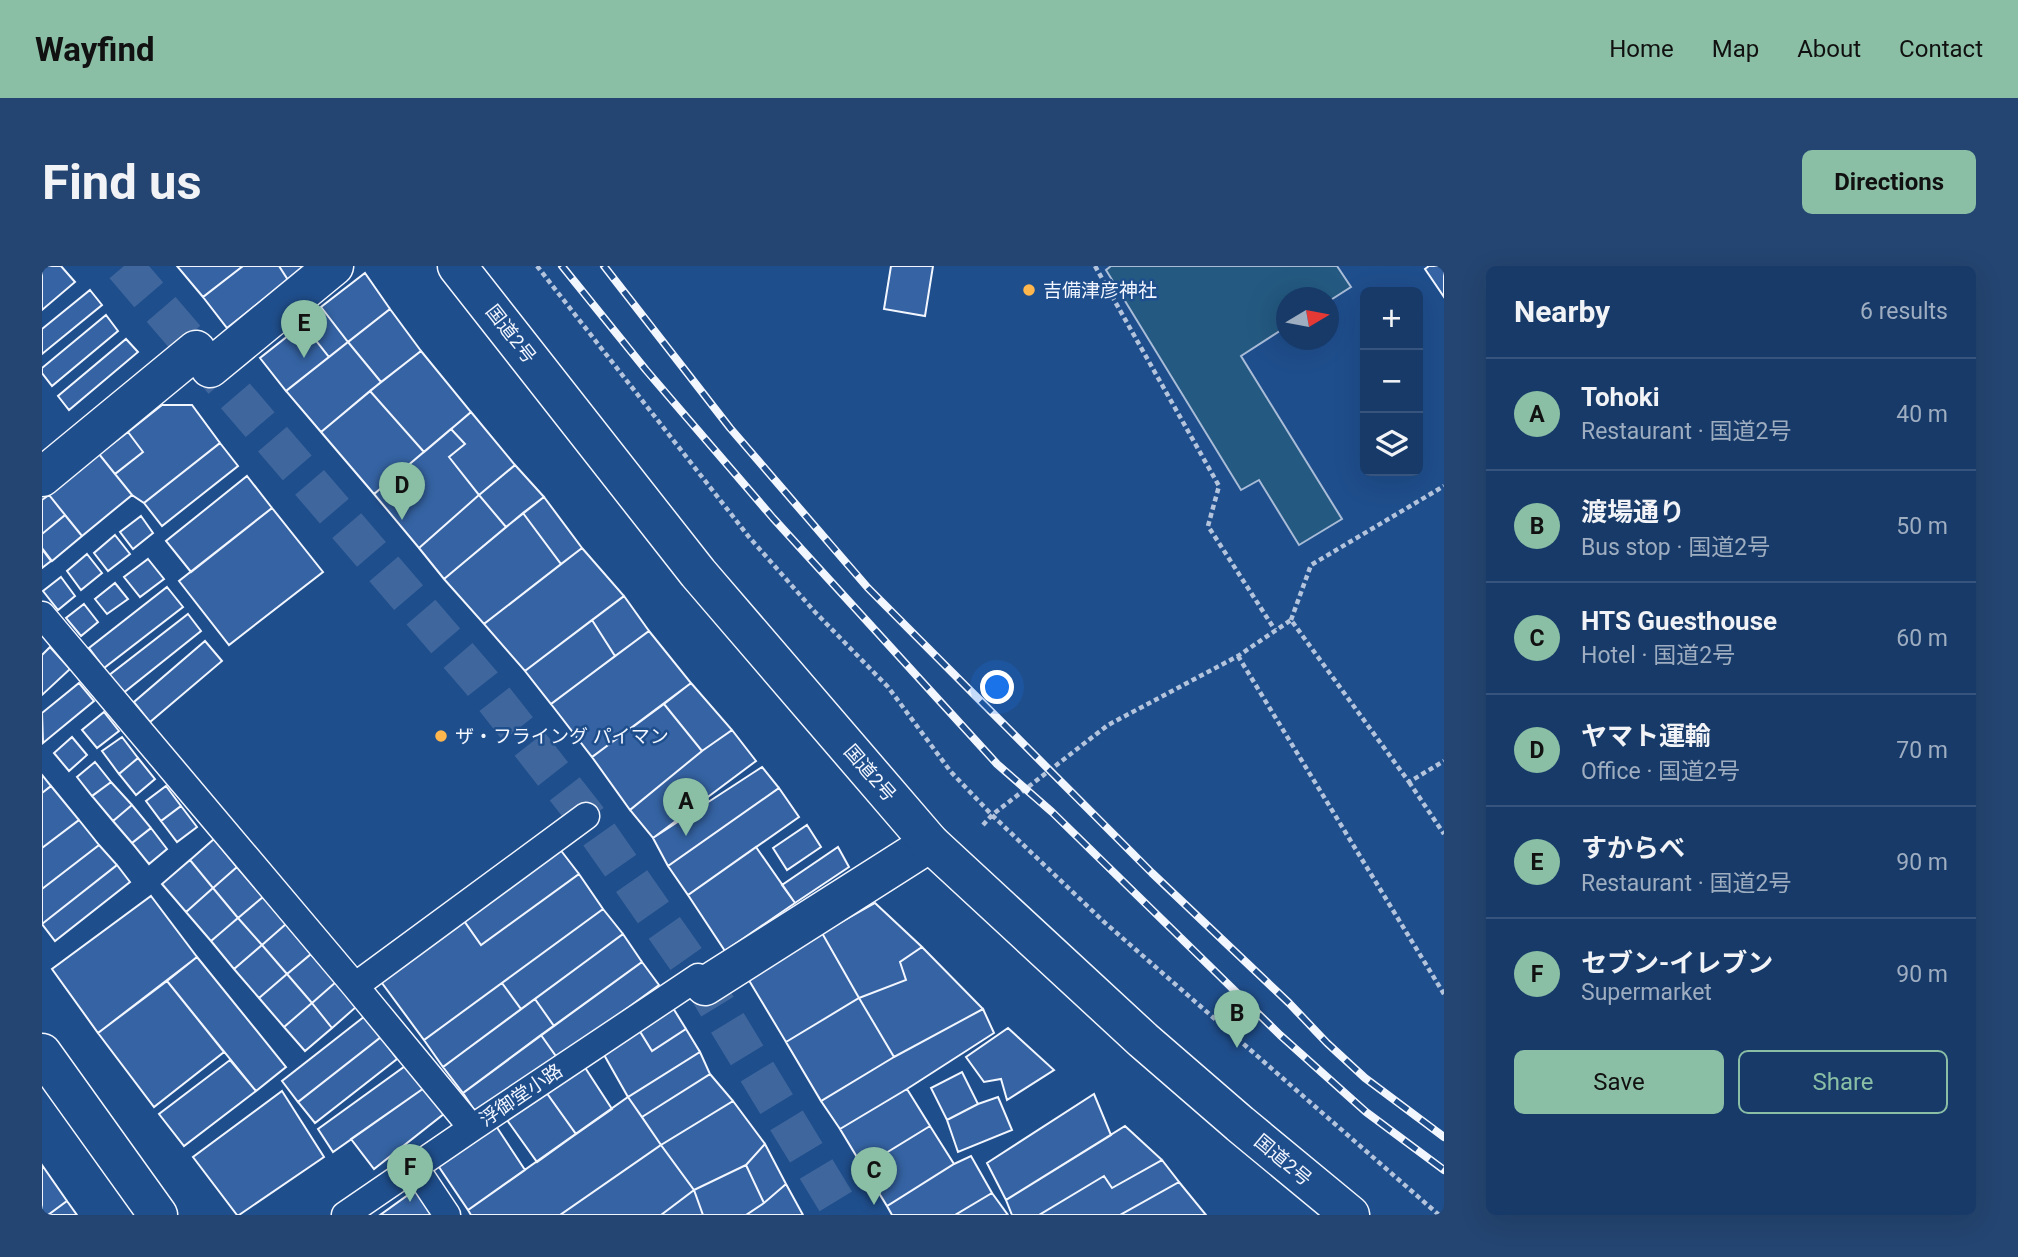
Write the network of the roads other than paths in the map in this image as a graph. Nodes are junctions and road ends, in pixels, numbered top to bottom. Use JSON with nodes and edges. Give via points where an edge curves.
{"nodes":[{"id":1,"x":334,"y":266,"type":"edge"},
{"id":2,"x":457,"y":266,"type":"edge"},
{"id":3,"x":42,"y":477,"type":"edge"},
{"id":4,"x":42,"y":615,"type":"edge"},
{"id":5,"x":586,"y":816,"type":"dead end"},
{"id":6,"x":941,"y":854,"type":"junction"},
{"id":7,"x":702,"y":981,"type":"joint"},
{"id":8,"x":355,"y":986,"type":"junction"},
{"id":9,"x":42,"y":1053,"type":"edge"},
{"id":10,"x":472,"y":1128,"type":"junction"},
{"id":11,"x":415,"y":1167,"type":"junction"},
{"id":12,"x":158,"y":1215,"type":"edge"},
{"id":13,"x":345,"y":1215,"type":"edge"},
{"id":14,"x":447,"y":1215,"type":"edge"},
{"id":15,"x":1350,"y":1215,"type":"edge"}],
"edges":[{"from":1,"to":3,"type":"main road"},
{"from":2,"to":6,"type":"main road","name":"国道2号","via":[[698,573]]},
{"from":4,"to":8,"type":"lane"},
{"from":5,"to":8,"type":"lane"},
{"from":6,"to":7,"type":"main road"},
{"from":6,"to":15,"type":"main road","name":"国道2号","via":[[1143,1040]]},
{"from":7,"to":10,"type":"lane","name":"浮御堂小路"},
{"from":8,"to":10,"type":"lane"},
{"from":9,"to":12,"type":"main road"},
{"from":10,"to":11,"type":"lane","name":"浮御堂小路"},
{"from":11,"to":13,"type":"lane","name":"浮御堂小路"},
{"from":11,"to":14,"type":"lane"}]}
